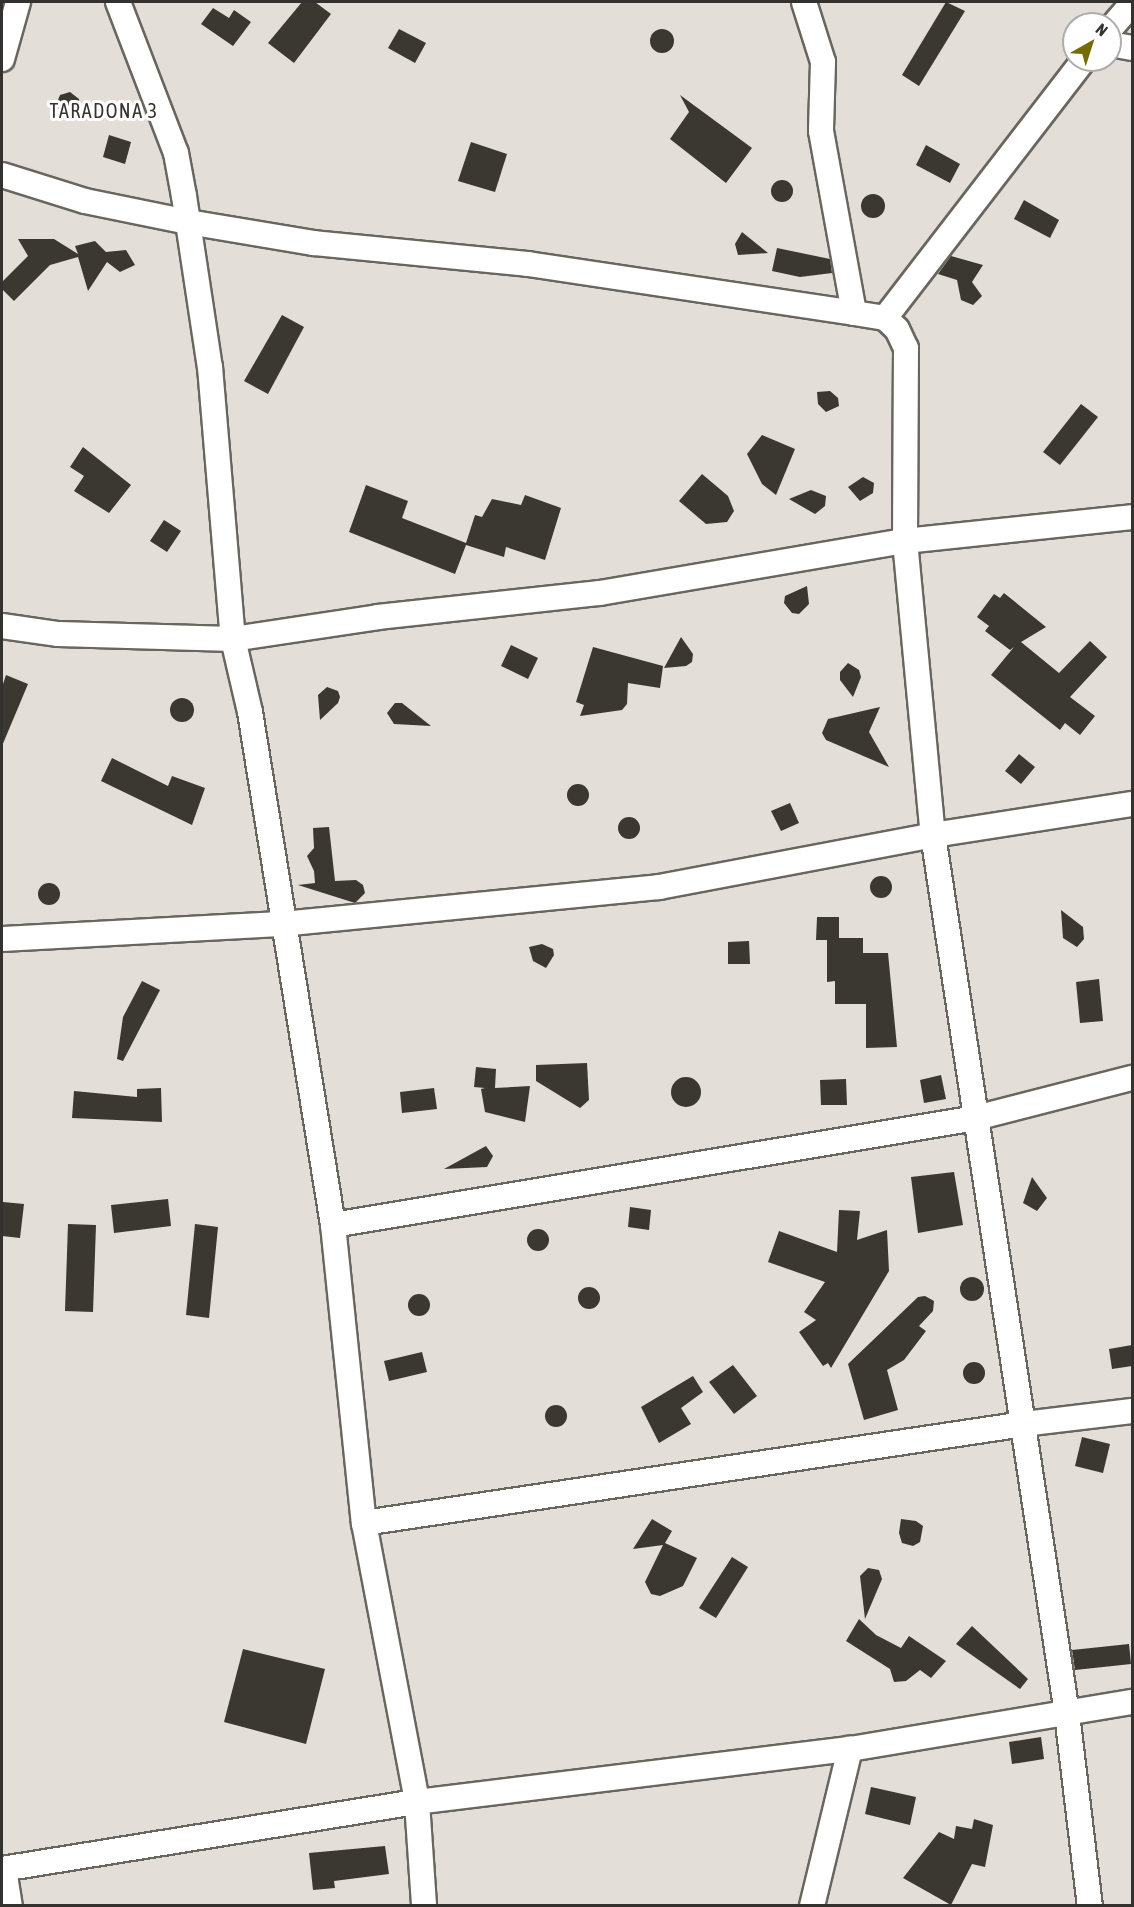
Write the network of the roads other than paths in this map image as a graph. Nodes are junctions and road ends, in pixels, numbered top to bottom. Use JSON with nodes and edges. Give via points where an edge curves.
{"nodes":[{"id":1,"x":18,"y":2,"type":"edge"},
{"id":2,"x":118,"y":2,"type":"edge"},
{"id":3,"x":804,"y":2,"type":"edge"},
{"id":4,"x":1132,"y":4,"type":"edge"},
{"id":5,"x":1122,"y":15,"type":"edge"},
{"id":6,"x":2,"y":59,"type":"edge"},
{"id":7,"x":1075,"y":72,"type":"edge"},
{"id":8,"x":2,"y":175,"type":"edge"},
{"id":9,"x":188,"y":222,"type":"junction"},
{"id":10,"x":854,"y":313,"type":"junction"},
{"id":11,"x":885,"y":318,"type":"junction"},
{"id":12,"x":1132,"y":517,"type":"edge"},
{"id":13,"x":906,"y":541,"type":"junction"},
{"id":14,"x":2,"y":627,"type":"edge"},
{"id":15,"x":233,"y":639,"type":"junction"},
{"id":16,"x":1132,"y":804,"type":"edge"},
{"id":17,"x":933,"y":835,"type":"junction"},
{"id":18,"x":282,"y":924,"type":"junction"},
{"id":19,"x":2,"y":939,"type":"edge"},
{"id":20,"x":1132,"y":1078,"type":"edge"},
{"id":21,"x":976,"y":1118,"type":"junction"},
{"id":22,"x":333,"y":1225,"type":"junction"},
{"id":23,"x":1132,"y":1411,"type":"edge"},
{"id":24,"x":1024,"y":1424,"type":"junction"},
{"id":25,"x":364,"y":1523,"type":"junction"},
{"id":26,"x":1132,"y":1702,"type":"edge"},
{"id":27,"x":1067,"y":1714,"type":"junction"},
{"id":28,"x":850,"y":1749,"type":"junction"},
{"id":29,"x":417,"y":1802,"type":"junction"},
{"id":30,"x":3,"y":1869,"type":"edge"},
{"id":31,"x":10,"y":1905,"type":"edge"},
{"id":32,"x":424,"y":1905,"type":"edge"},
{"id":33,"x":812,"y":1905,"type":"edge"},
{"id":34,"x":1090,"y":1905,"type":"edge"}],
"edges":[{"from":1,"to":6,"type":"street"},
{"from":2,"to":9,"type":"street","via":[[176,153]]},
{"from":3,"to":10,"type":"street","via":[[823,62],[821,131]]},
{"from":4,"to":5,"type":"street"},
{"from":7,"to":11,"type":"street"},
{"from":8,"to":9,"type":"street","via":[[85,201]]},
{"from":9,"to":10,"type":"street","via":[[314,243],[528,264]]},
{"from":9,"to":15,"type":"street","via":[[210,367]]},
{"from":10,"to":11,"type":"street"},
{"from":11,"to":13,"type":"street","via":[[897,329],[906,348]]},
{"from":12,"to":13,"type":"street"},
{"from":13,"to":15,"type":"street","via":[[600,593],[378,617]]},
{"from":13,"to":17,"type":"street"},
{"from":14,"to":15,"type":"street","via":[[69,634]]},
{"from":15,"to":18,"type":"street","via":[[250,712]]},
{"from":16,"to":17,"type":"street"},
{"from":17,"to":18,"type":"street","via":[[659,887]]},
{"from":17,"to":21,"type":"street"},
{"from":18,"to":19,"type":"street"},
{"from":18,"to":22,"type":"street"},
{"from":20,"to":21,"type":"street"},
{"from":21,"to":22,"type":"street"},
{"from":21,"to":24,"type":"street"},
{"from":22,"to":25,"type":"street"},
{"from":23,"to":24,"type":"street"},
{"from":24,"to":25,"type":"street"},
{"from":24,"to":27,"type":"street"},
{"from":25,"to":29,"type":"street"},
{"from":26,"to":27,"type":"street"},
{"from":27,"to":28,"type":"street"},
{"from":27,"to":34,"type":"street"},
{"from":28,"to":29,"type":"street"},
{"from":28,"to":33,"type":"street"},
{"from":29,"to":30,"type":"street"},
{"from":29,"to":32,"type":"street"},
{"from":30,"to":31,"type":"street"}]}
